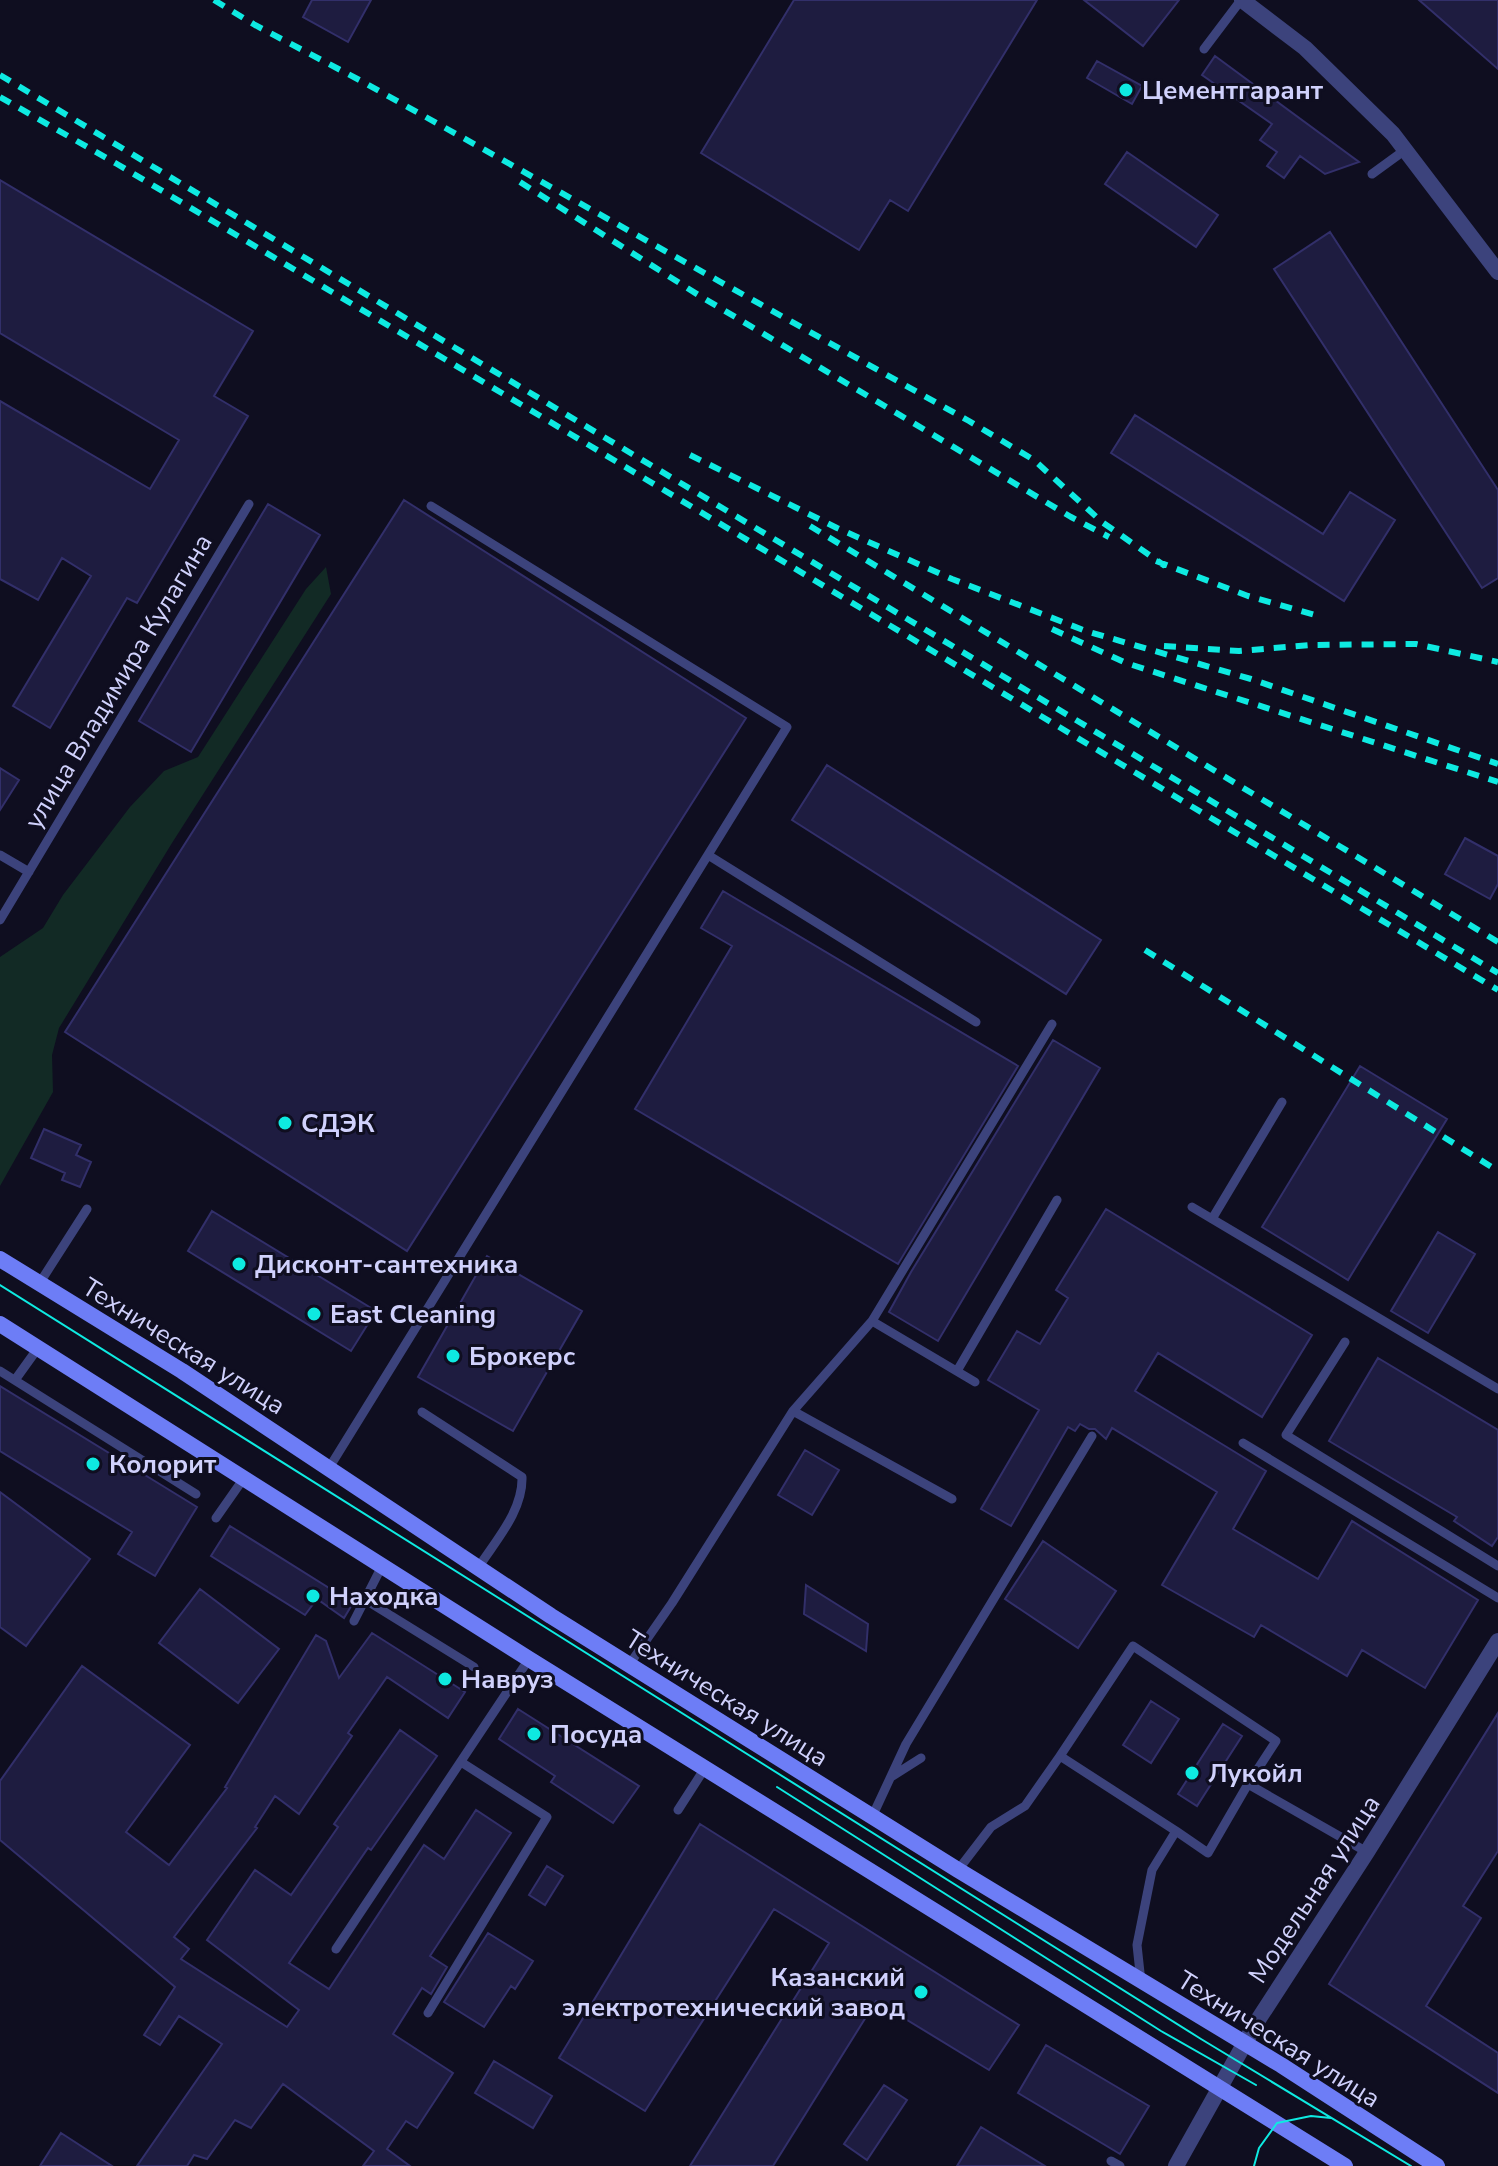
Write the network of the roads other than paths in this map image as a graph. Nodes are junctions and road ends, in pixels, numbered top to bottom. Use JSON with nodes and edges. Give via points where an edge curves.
{"nodes":[{"id":1,"x":1241,"y":0,"type":"edge"},
{"id":2,"x":1204,"y":49,"type":"dead end"},
{"id":3,"x":1405,"y":150,"type":"junction"},
{"id":4,"x":1372,"y":174,"type":"dead end"},
{"id":5,"x":1498,"y":272,"type":"edge"},
{"id":6,"x":249,"y":504,"type":"dead end"},
{"id":7,"x":431,"y":506,"type":"dead end"},
{"id":8,"x":0,"y":855,"type":"edge"},
{"id":9,"x":708,"y":855,"type":"junction"},
{"id":10,"x":29,"y":872,"type":"junction"},
{"id":11,"x":0,"y":920,"type":"edge"},
{"id":12,"x":976,"y":1022,"type":"dead end"},
{"id":13,"x":1052,"y":1024,"type":"dead end"},
{"id":14,"x":1282,"y":1102,"type":"dead end"},
{"id":15,"x":1057,"y":1200,"type":"dead end"},
{"id":16,"x":1192,"y":1207,"type":"dead end"},
{"id":17,"x":87,"y":1209,"type":"dead end"},
{"id":18,"x":1212,"y":1219,"type":"junction"},
{"id":19,"x":0,"y":1259,"type":"edge"},
{"id":20,"x":39,"y":1284,"type":"junction"},
{"id":21,"x":872,"y":1321,"type":"junction"},
{"id":22,"x":0,"y":1324,"type":"edge"},
{"id":23,"x":1345,"y":1342,"type":"dead end"},
{"id":24,"x":38,"y":1348,"type":"junction"},
{"id":25,"x":0,"y":1371,"type":"edge"},
{"id":26,"x":957,"y":1371,"type":"junction"},
{"id":27,"x":15,"y":1380,"type":"junction"},
{"id":28,"x":975,"y":1382,"type":"dead end"},
{"id":29,"x":1498,"y":1389,"type":"edge"},
{"id":30,"x":793,"y":1411,"type":"junction"},
{"id":31,"x":422,"y":1412,"type":"dead end"},
{"id":32,"x":1092,"y":1436,"type":"dead end"},
{"id":33,"x":1243,"y":1443,"type":"dead end"},
{"id":34,"x":329,"y":1468,"type":"junction"},
{"id":35,"x":244,"y":1478,"type":"junction"},
{"id":36,"x":196,"y":1494,"type":"dead end"},
{"id":37,"x":952,"y":1499,"type":"dead end"},
{"id":38,"x":216,"y":1518,"type":"dead end"},
{"id":39,"x":382,"y":1566,"type":"junction"},
{"id":40,"x":1498,"y":1566,"type":"edge"},
{"id":41,"x":478,"y":1568,"type":"junction"},
{"id":42,"x":1498,"y":1598,"type":"edge"},
{"id":43,"x":364,"y":1599,"type":"junction"},
{"id":44,"x":354,"y":1621,"type":"dead end"},
{"id":45,"x":1498,"y":1641,"type":"edge"},
{"id":46,"x":529,"y":1659,"type":"junction"},
{"id":47,"x":629,"y":1665,"type":"junction"},
{"id":48,"x":474,"y":1667,"type":"dead end"},
{"id":49,"x":1060,"y":1756,"type":"junction"},
{"id":50,"x":921,"y":1758,"type":"dead end"},
{"id":51,"x":461,"y":1762,"type":"junction"},
{"id":52,"x":705,"y":1768,"type":"junction"},
{"id":53,"x":891,"y":1777,"type":"junction"},
{"id":54,"x":1248,"y":1784,"type":"junction"},
{"id":55,"x":678,"y":1810,"type":"dead end"},
{"id":56,"x":872,"y":1817,"type":"junction"},
{"id":57,"x":1176,"y":1831,"type":"junction"},
{"id":58,"x":1367,"y":1852,"type":"junction"},
{"id":59,"x":958,"y":1870,"type":"junction"},
{"id":60,"x":336,"y":1949,"type":"dead end"},
{"id":61,"x":1141,"y":1982,"type":"junction"},
{"id":62,"x":428,"y":2013,"type":"dead end"},
{"id":63,"x":1244,"y":2043,"type":"junction"},
{"id":64,"x":1219,"y":2088,"type":"junction"},
{"id":65,"x":1176,"y":2166,"type":"edge"},
{"id":66,"x":1345,"y":2166,"type":"edge"},
{"id":67,"x":1437,"y":2166,"type":"edge"}],
"edges":[{"from":1,"to":2,"type":"lane"},
{"from":1,"to":3,"type":"street","via":[[1305,48]]},
{"from":3,"to":4,"type":"lane"},
{"from":3,"to":5,"type":"street"},
{"from":6,"to":10,"type":"lane","name":"улица Владимира Кулагина"},
{"from":7,"to":9,"type":"lane","via":[[787,727]]},
{"from":8,"to":10,"type":"lane"},
{"from":9,"to":12,"type":"lane"},
{"from":9,"to":34,"type":"lane"},
{"from":10,"to":11,"type":"lane","name":"улица Владимира Кулагина"},
{"from":13,"to":21,"type":"lane"},
{"from":14,"to":18,"type":"lane"},
{"from":15,"to":26,"type":"lane"},
{"from":16,"to":18,"type":"lane"},
{"from":17,"to":20,"type":"lane"},
{"from":18,"to":29,"type":"lane"},
{"from":19,"to":20,"type":"main road","name":"Техническая улица"},
{"from":20,"to":34,"type":"main road","name":"Техническая улица"},
{"from":21,"to":26,"type":"lane"},
{"from":21,"to":30,"type":"lane"},
{"from":22,"to":24,"type":"main road"},
{"from":23,"to":40,"type":"lane","via":[[1286,1435]]},
{"from":24,"to":27,"type":"lane"},
{"from":24,"to":35,"type":"main road"},
{"from":25,"to":27,"type":"lane"},
{"from":26,"to":28,"type":"lane"},
{"from":27,"to":36,"type":"lane"},
{"from":30,"to":37,"type":"lane"},
{"from":30,"to":47,"type":"lane"},
{"from":31,"to":41,"type":"lane","via":[[522,1477],[518,1506]]},
{"from":32,"to":53,"type":"lane"},
{"from":33,"to":42,"type":"lane"},
{"from":34,"to":41,"type":"main road","name":"Техническая улица"},
{"from":35,"to":38,"type":"lane"},
{"from":35,"to":39,"type":"main road"},
{"from":39,"to":43,"type":"lane"},
{"from":39,"to":46,"type":"main road"},
{"from":41,"to":47,"type":"main road","name":"Техническая улица"},
{"from":43,"to":44,"type":"lane"},
{"from":43,"to":48,"type":"lane"},
{"from":45,"to":58,"type":"street","name":"Модельная улица"},
{"from":46,"to":51,"type":"lane"},
{"from":46,"to":52,"type":"main road"},
{"from":47,"to":56,"type":"main road","name":"Техническая улица"},
{"from":49,"to":54,"type":"lane","via":[[1133,1646],[1276,1741]]},
{"from":49,"to":57,"type":"lane"},
{"from":49,"to":59,"type":"lane","via":[[1025,1806],[991,1827]]},
{"from":50,"to":53,"type":"lane"},
{"from":51,"to":60,"type":"lane"},
{"from":51,"to":62,"type":"lane","via":[[547,1817]]},
{"from":52,"to":55,"type":"lane"},
{"from":52,"to":64,"type":"main road"},
{"from":53,"to":56,"type":"lane"},
{"from":54,"to":57,"type":"lane","via":[[1208,1853]]},
{"from":54,"to":58,"type":"lane"},
{"from":56,"to":59,"type":"main road","name":"Техническая улица"},
{"from":57,"to":61,"type":"lane","via":[[1152,1870],[1137,1945]]},
{"from":58,"to":63,"type":"street","name":"Модельная улица"},
{"from":59,"to":61,"type":"main road","name":"Техническая улица"},
{"from":61,"to":63,"type":"main road","name":"Техническая улица"},
{"from":63,"to":64,"type":"street","name":"Модельная улица"},
{"from":63,"to":67,"type":"main road","name":"Техническая улица"},
{"from":64,"to":65,"type":"street","name":"Модельная улица"},
{"from":64,"to":66,"type":"main road"}]}
